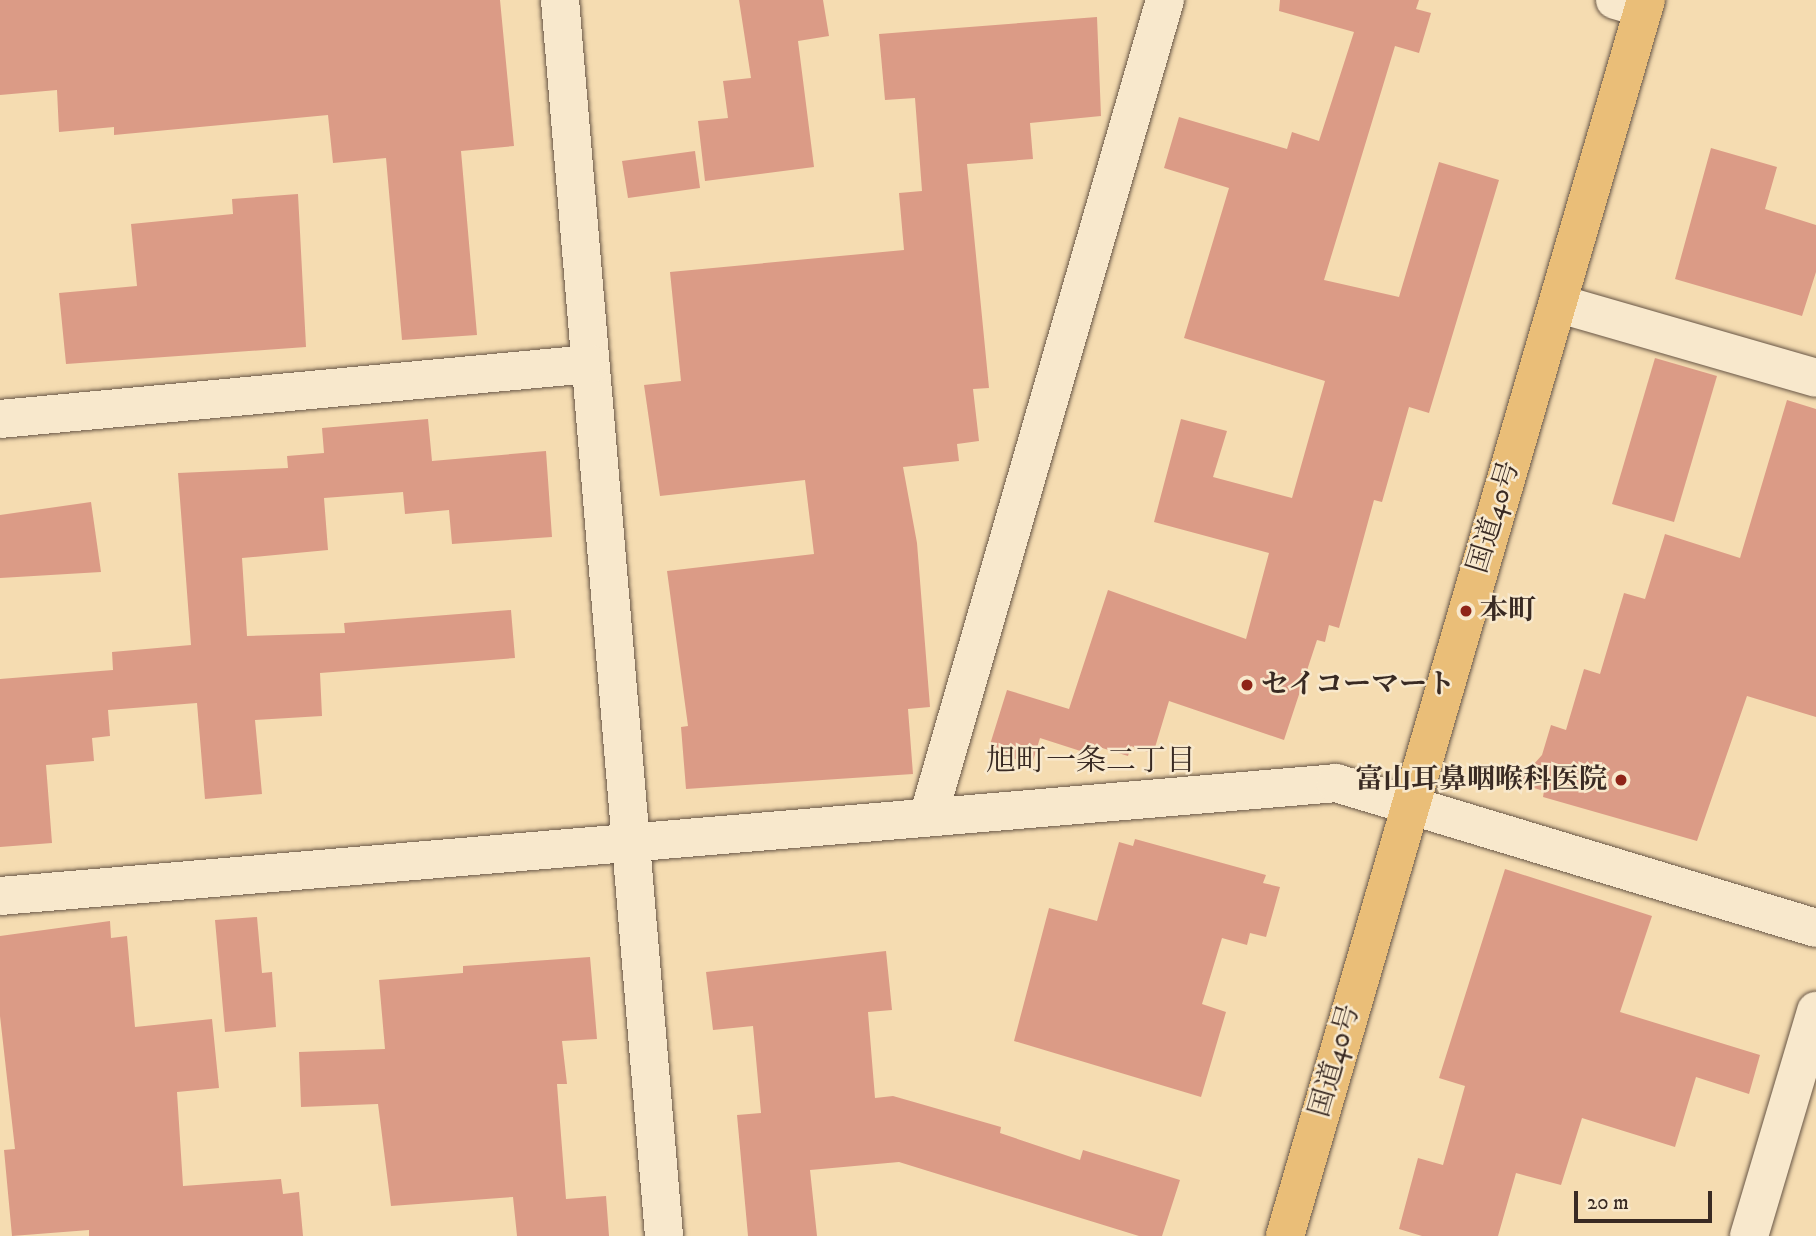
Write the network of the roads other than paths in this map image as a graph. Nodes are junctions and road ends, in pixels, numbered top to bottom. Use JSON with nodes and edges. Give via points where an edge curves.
{"nodes":[{"id":1,"x":560,"y":0,"type":"edge"},
{"id":2,"x":1165,"y":0,"type":"edge"},
{"id":3,"x":1635,"y":3,"type":"edge"},
{"id":4,"x":1560,"y":304,"type":"junction"},
{"id":5,"x":590,"y":364,"type":"junction"},
{"id":6,"x":1816,"y":378,"type":"edge"},
{"id":7,"x":0,"y":419,"type":"edge"},
{"id":8,"x":1413,"y":808,"type":"junction"},
{"id":9,"x":929,"y":814,"type":"junction"},
{"id":10,"x":631,"y":841,"type":"junction"},
{"id":11,"x":0,"y":896,"type":"edge"},
{"id":12,"x":1816,"y":928,"type":"edge"},
{"id":13,"x":1816,"y":1011,"type":"edge"},
{"id":14,"x":664,"y":1236,"type":"edge"},
{"id":15,"x":1285,"y":1236,"type":"edge"},
{"id":16,"x":1749,"y":1236,"type":"edge"}],
"edges":[{"from":1,"to":5,"type":"street"},
{"from":2,"to":9,"type":"street"},
{"from":3,"to":4,"type":"highway","name":"国道40号"},
{"from":4,"to":6,"type":"street"},
{"from":4,"to":8,"type":"highway","name":"国道40号"},
{"from":5,"to":7,"type":"street"},
{"from":5,"to":10,"type":"street"},
{"from":8,"to":9,"type":"street","via":[[1336,783]]},
{"from":8,"to":12,"type":"street"},
{"from":8,"to":15,"type":"highway","name":"国道40号"},
{"from":9,"to":10,"type":"street"},
{"from":10,"to":11,"type":"street"},
{"from":10,"to":14,"type":"street"},
{"from":13,"to":16,"type":"street"}]}
